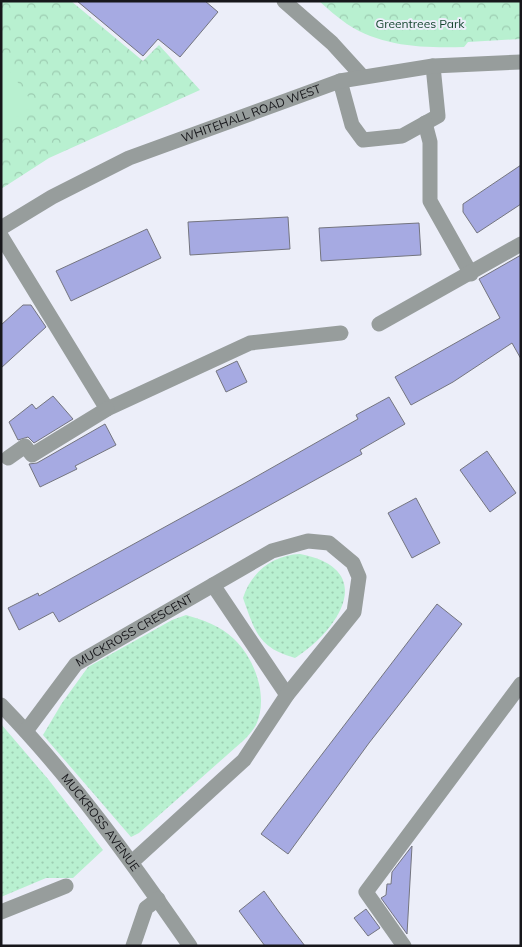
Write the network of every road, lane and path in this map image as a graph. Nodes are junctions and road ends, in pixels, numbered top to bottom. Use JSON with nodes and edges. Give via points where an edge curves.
{"nodes":[{"id":1,"x":284,"y":1,"type":"edge"},
{"id":2,"x":521,"y":62,"type":"edge"},
{"id":3,"x":433,"y":66,"type":"junction"},
{"id":4,"x":362,"y":76,"type":"junction"},
{"id":5,"x":340,"y":81,"type":"junction"},
{"id":6,"x":425,"y":123,"type":"junction"},
{"id":7,"x":1,"y":228,"type":"edge"},
{"id":8,"x":1,"y":236,"type":"edge"},
{"id":9,"x":521,"y":244,"type":"edge"},
{"id":10,"x":472,"y":274,"type":"junction"},
{"id":11,"x":379,"y":324,"type":"dead end"},
{"id":12,"x":342,"y":333,"type":"dead end"},
{"id":13,"x":107,"y":409,"type":"junction"},
{"id":14,"x":8,"y":458,"type":"dead end"},
{"id":15,"x":213,"y":585,"type":"junction"},
{"id":16,"x":521,"y":684,"type":"edge"},
{"id":17,"x":287,"y":695,"type":"junction"},
{"id":18,"x":1,"y":705,"type":"edge"},
{"id":19,"x":26,"y":731,"type":"junction"},
{"id":20,"x":132,"y":862,"type":"junction"},
{"id":21,"x":66,"y":886,"type":"dead end"},
{"id":22,"x":158,"y":899,"type":"junction"},
{"id":23,"x":1,"y":912,"type":"edge"},
{"id":24,"x":133,"y":946,"type":"edge"},
{"id":25,"x":190,"y":946,"type":"edge"},
{"id":26,"x":404,"y":946,"type":"edge"}],
"edges":[{"from":1,"to":4,"type":"street","via":[[332,43]]},
{"from":2,"to":3,"type":"street","name":"WHITEHALL ROAD WEST"},
{"from":3,"to":4,"type":"street","name":"WHITEHALL ROAD WEST"},
{"from":3,"to":6,"type":"street","via":[[438,116]]},
{"from":4,"to":5,"type":"street","name":"WHITEHALL ROAD WEST"},
{"from":5,"to":6,"type":"street","via":[[352,125],[363,140],[402,136]]},
{"from":5,"to":7,"type":"street","name":"WHITEHALL ROAD WEST","via":[[129,158],[52,197]]},
{"from":6,"to":10,"type":"street","via":[[430,142],[430,200]]},
{"from":8,"to":13,"type":"street"},
{"from":9,"to":10,"type":"street"},
{"from":10,"to":11,"type":"street"},
{"from":12,"to":13,"type":"street","via":[[250,343]]},
{"from":13,"to":14,"type":"street","via":[[32,455],[25,446]]},
{"from":15,"to":17,"type":"street"},
{"from":15,"to":17,"type":"street","name":"MUCKROSS CRESCENT","via":[[272,551],[308,541],[329,543],[353,563],[358,577],[354,612]]},
{"from":15,"to":19,"type":"street","name":"MUCKROSS CRESCENT","via":[[76,664]]},
{"from":16,"to":26,"type":"street","via":[[366,892]]},
{"from":17,"to":20,"type":"street","name":"MUCKROSS CRESCENT","via":[[244,760]]},
{"from":18,"to":19,"type":"street","name":"MUCKROSS AVENUE"},
{"from":19,"to":20,"type":"street","name":"MUCKROSS AVENUE"},
{"from":20,"to":22,"type":"street","name":"MUCKROSS AVENUE"},
{"from":21,"to":23,"type":"street"},
{"from":22,"to":24,"type":"street","via":[[146,908]]},
{"from":22,"to":25,"type":"street","name":"MUCKROSS AVENUE"}]}
